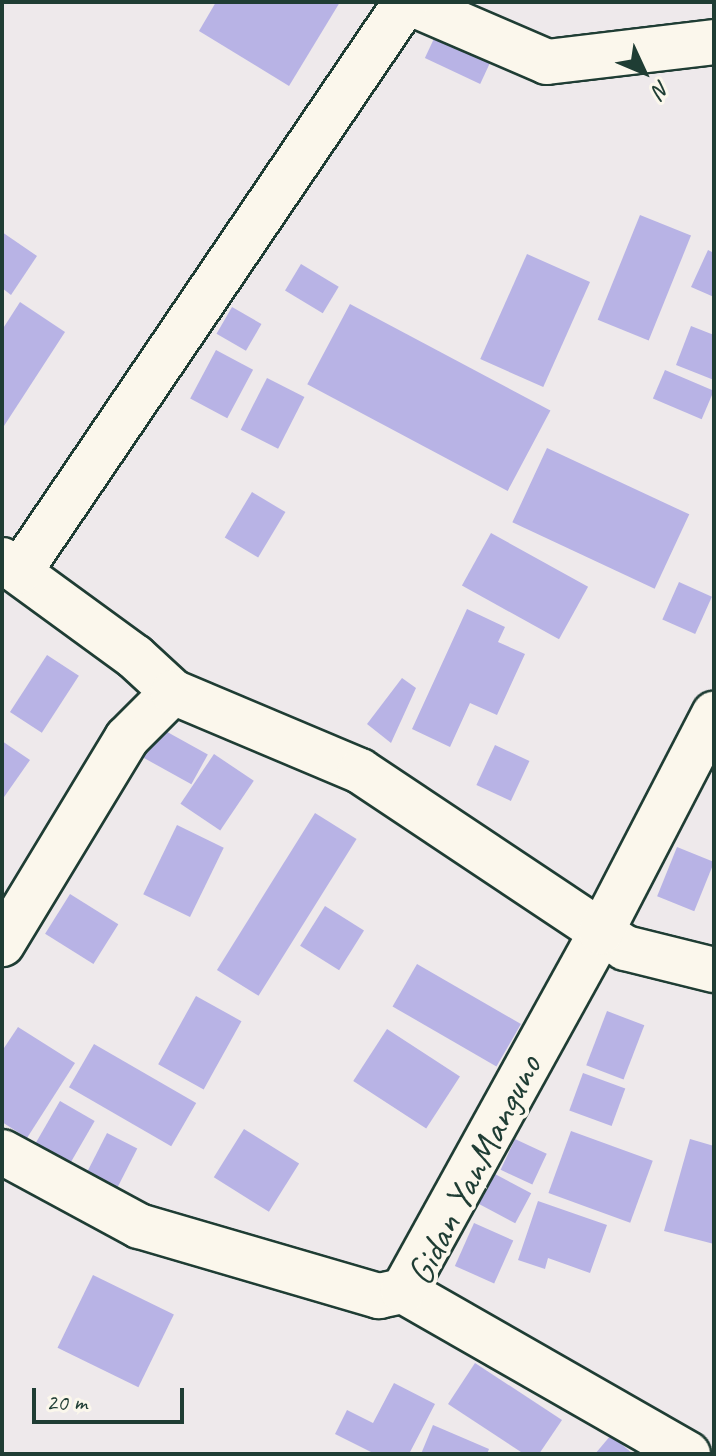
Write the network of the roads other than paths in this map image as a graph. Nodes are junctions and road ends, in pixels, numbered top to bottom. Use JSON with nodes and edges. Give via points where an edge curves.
{"nodes":[{"id":1,"x":407,"y":2,"type":"edge"},
{"id":2,"x":714,"y":42,"type":"edge"},
{"id":3,"x":11,"y":566,"type":"edge"},
{"id":4,"x":173,"y":692,"type":"junction"},
{"id":5,"x":714,"y":714,"type":"edge"},
{"id":6,"x":601,"y":932,"type":"junction"},
{"id":7,"x":2,"y":944,"type":"edge"},
{"id":8,"x":714,"y":970,"type":"edge"},
{"id":9,"x":2,"y":1152,"type":"edge"},
{"id":10,"x":403,"y":1291,"type":"junction"},
{"id":11,"x":688,"y":1454,"type":"edge"}],
"edges":[{"from":1,"to":2,"type":"street","via":[[547,62]]},
{"from":1,"to":3,"type":"street"},
{"from":3,"to":4,"type":"street","via":[[135,657]]},
{"from":4,"to":6,"type":"street","via":[[360,771]]},
{"from":4,"to":7,"type":"street","via":[[127,738]]},
{"from":5,"to":6,"type":"street","name":"Gidan YanManguno"},
{"from":6,"to":8,"type":"street","via":[[625,948]]},
{"from":6,"to":10,"type":"street","name":"Gidan YanManguno"},
{"from":9,"to":10,"type":"street","via":[[139,1226],[379,1296]]},
{"from":10,"to":11,"type":"street","name":"Gidan YanManguno"}]}
